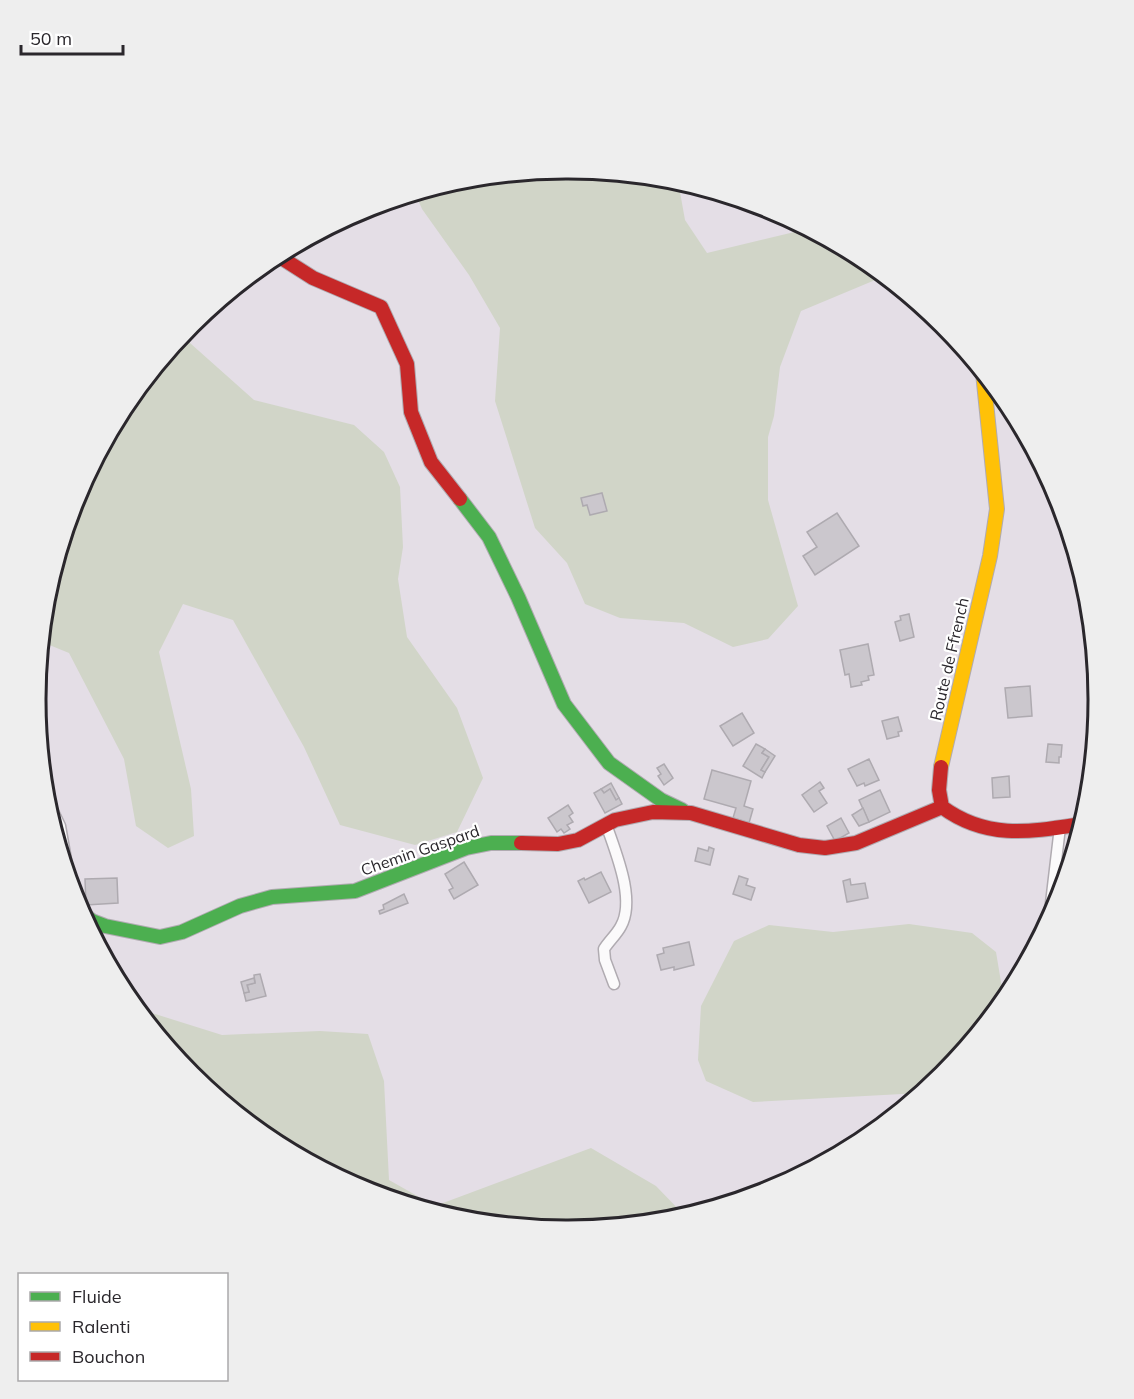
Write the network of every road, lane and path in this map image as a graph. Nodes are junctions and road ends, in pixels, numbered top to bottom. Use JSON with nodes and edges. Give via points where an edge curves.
{"nodes":[{"id":1,"x":287,"y":261,"type":"edge"},
{"id":2,"x":985,"y":389,"type":"edge"},
{"id":3,"x":942,"y":807,"type":"junction"},
{"id":4,"x":691,"y":813,"type":"junction"},
{"id":5,"x":606,"y":824,"type":"junction"},
{"id":6,"x":1072,"y":825,"type":"edge"},
{"id":7,"x":1060,"y":827,"type":"junction"},
{"id":8,"x":1053,"y":885,"type":"edge"},
{"id":9,"x":97,"y":923,"type":"edge"},
{"id":10,"x":614,"y":984,"type":"dead end"}],
"edges":[{"from":1,"to":4,"type":"street","via":[[314,278],[381,307],[407,364],[411,412],[431,462],[489,537],[564,705],[609,763],[661,800]]},
{"from":2,"to":3,"type":"street","name":"Route de Ffrench","via":[[997,509],[990,556],[940,772]]},
{"from":3,"to":4,"type":"street","name":"Chemin Gaspard","via":[[856,843],[825,849]]},
{"from":3,"to":7,"type":"street","via":[[960,820],[983,828],[1010,832]]},
{"from":4,"to":5,"type":"street","name":"Chemin Gaspard","via":[[653,812]]},
{"from":5,"to":9,"type":"street","name":"Chemin Gaspard","via":[[578,840],[558,844],[491,843],[466,848],[355,891],[272,897],[160,937]]},
{"from":5,"to":10,"type":"street","via":[[620,865],[626,904],[621,927],[604,948]]},
{"from":6,"to":7,"type":"street"},
{"from":7,"to":8,"type":"street"}]}
